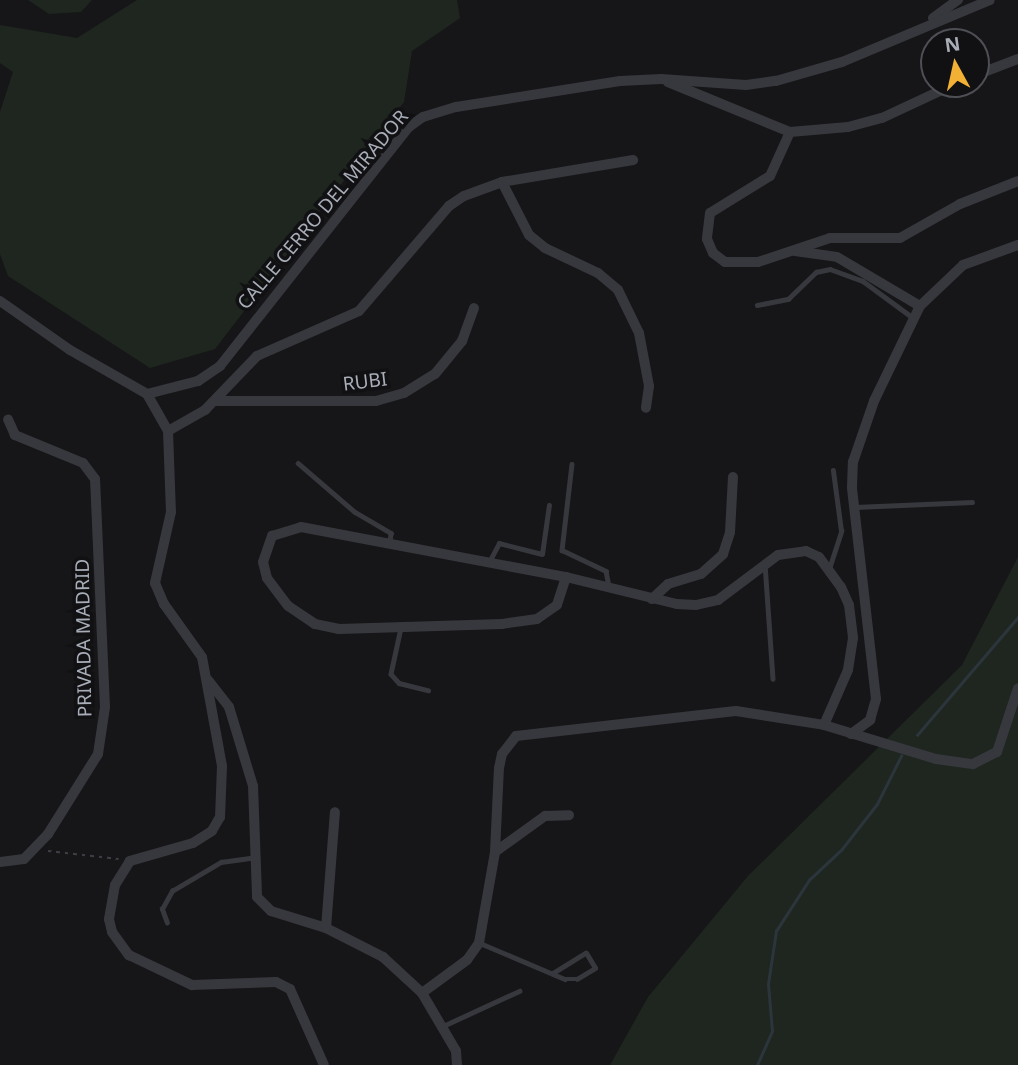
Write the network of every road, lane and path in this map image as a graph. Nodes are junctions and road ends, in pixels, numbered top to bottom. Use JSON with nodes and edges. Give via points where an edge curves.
{"nodes":[{"id":1,"x":958,"y":0,"type":"edge"},
{"id":2,"x":990,"y":0,"type":"edge"},
{"id":3,"x":921,"y":26,"type":"junction"},
{"id":4,"x":1018,"y":59,"type":"edge"},
{"id":5,"x":990,"y":70,"type":"edge"},
{"id":6,"x":661,"y":79,"type":"junction"},
{"id":7,"x":925,"y":98,"type":"edge"},
{"id":8,"x":790,"y":132,"type":"junction"},
{"id":9,"x":633,"y":160,"type":"dead end"},
{"id":10,"x":1018,"y":181,"type":"edge"},
{"id":11,"x":502,"y":182,"type":"junction"},
{"id":12,"x":1018,"y":245,"type":"edge"},
{"id":13,"x":787,"y":251,"type":"junction"},
{"id":14,"x":0,"y":301,"type":"edge"},
{"id":15,"x":757,"y":305,"type":"dead end"},
{"id":16,"x":920,"y":306,"type":"junction"},
{"id":17,"x":474,"y":308,"type":"dead end"},
{"id":18,"x":914,"y":318,"type":"junction"},
{"id":19,"x":147,"y":394,"type":"junction"},
{"id":20,"x":215,"y":401,"type":"junction"},
{"id":21,"x":646,"y":408,"type":"dead end"},
{"id":22,"x":8,"y":419,"type":"dead end"},
{"id":23,"x":168,"y":431,"type":"junction"},
{"id":24,"x":298,"y":463,"type":"dead end"},
{"id":25,"x":572,"y":464,"type":"dead end"},
{"id":26,"x":833,"y":471,"type":"dead end"},
{"id":27,"x":733,"y":477,"type":"dead end"},
{"id":28,"x":972,"y":502,"type":"dead end"},
{"id":29,"x":550,"y":505,"type":"dead end"},
{"id":30,"x":854,"y":507,"type":"junction"},
{"id":31,"x":388,"y":546,"type":"junction"},
{"id":32,"x":489,"y":563,"type":"junction"},
{"id":33,"x":765,"y":563,"type":"junction"},
{"id":34,"x":829,"y":569,"type":"junction"},
{"id":35,"x":566,"y":577,"type":"junction"},
{"id":36,"x":609,"y":588,"type":"junction"},
{"id":37,"x":652,"y":599,"type":"junction"},
{"id":38,"x":401,"y":627,"type":"junction"},
{"id":39,"x":773,"y":679,"type":"dead end"},
{"id":40,"x":208,"y":680,"type":"junction"},
{"id":41,"x":1018,"y":690,"type":"edge"},
{"id":42,"x":428,"y":691,"type":"dead end"},
{"id":43,"x":824,"y":726,"type":"junction"},
{"id":44,"x":851,"y":734,"type":"junction"},
{"id":45,"x":335,"y":812,"type":"dead end"},
{"id":46,"x":569,"y":815,"type":"dead end"},
{"id":47,"x":36,"y":849,"type":"junction"},
{"id":48,"x":495,"y":852,"type":"junction"},
{"id":49,"x":255,"y":857,"type":"junction"},
{"id":50,"x":130,"y":861,"type":"junction"},
{"id":51,"x":0,"y":862,"type":"edge"},
{"id":52,"x":167,"y":923,"type":"dead end"},
{"id":53,"x":326,"y":928,"type":"junction"},
{"id":54,"x":479,"y":943,"type":"junction"},
{"id":55,"x":553,"y":974,"type":"junction"},
{"id":56,"x":519,"y":991,"type":"dead end"},
{"id":57,"x":422,"y":993,"type":"junction"},
{"id":58,"x":443,"y":1026,"type":"junction"},
{"id":59,"x":324,"y":1065,"type":"edge"},
{"id":60,"x":457,"y":1065,"type":"edge"}],
"edges":[{"from":1,"to":3,"type":"street"},
{"from":2,"to":3,"type":"street"},
{"from":3,"to":6,"type":"street","name":"CALLE CERRO DEL MIRADOR","via":[[842,62],[776,81],[746,85]]},
{"from":4,"to":5,"type":"street"},
{"from":6,"to":8,"type":"street"},
{"from":6,"to":19,"type":"street","name":"CALLE CERRO DEL MIRADOR","via":[[456,107],[423,117],[409,127],[220,366],[186,385]]},
{"from":7,"to":8,"type":"street","via":[[848,127]]},
{"from":8,"to":13,"type":"street","via":[[770,176],[758,188],[722,201],[706,224],[713,253],[725,262],[758,262]]},
{"from":9,"to":11,"type":"street"},
{"from":10,"to":13,"type":"street","via":[[960,204],[900,238],[830,238]]},
{"from":11,"to":20,"type":"street","via":[[449,205],[359,311],[257,356]]},
{"from":11,"to":21,"type":"street","via":[[529,235],[545,248],[598,273],[618,290],[639,333],[649,386]]},
{"from":12,"to":16,"type":"street","via":[[963,265]]},
{"from":13,"to":16,"type":"street","via":[[837,257]]},
{"from":14,"to":19,"type":"street","via":[[70,350]]},
{"from":15,"to":18,"type":"lane","via":[[788,299],[816,272],[830,269],[863,281]]},
{"from":16,"to":18,"type":"street"},
{"from":17,"to":20,"type":"street","name":"RUBI","via":[[462,341],[435,374],[404,393],[363,402]]},
{"from":18,"to":30,"type":"street","via":[[874,401],[853,462]]},
{"from":19,"to":23,"type":"street"},
{"from":20,"to":23,"type":"street"},
{"from":22,"to":47,"type":"street","name":"PRIVADA MADRID","via":[[15,435],[89,468],[98,505],[103,730],[98,754]]},
{"from":23,"to":40,"type":"street","via":[[172,512],[155,583],[164,604],[202,657]]},
{"from":24,"to":31,"type":"lane","via":[[355,512],[391,533]]},
{"from":25,"to":36,"type":"lane","via":[[562,550],[606,571]]},
{"from":26,"to":34,"type":"lane","via":[[841,531]]},
{"from":27,"to":37,"type":"street","via":[[730,532],[723,554],[701,574],[668,584]]},
{"from":28,"to":30,"type":"lane"},
{"from":29,"to":32,"type":"lane","via":[[542,554],[499,543]]},
{"from":30,"to":44,"type":"street","via":[[876,699],[870,720]]},
{"from":31,"to":32,"type":"street"},
{"from":31,"to":38,"type":"street","via":[[319,530],[286,528],[272,536],[263,562],[279,597],[315,624],[339,629]]},
{"from":32,"to":35,"type":"street"},
{"from":33,"to":34,"type":"street","via":[[792,551],[806,551]]},
{"from":33,"to":37,"type":"street","via":[[718,600],[696,605]]},
{"from":33,"to":39,"type":"lane"},
{"from":34,"to":43,"type":"street","via":[[849,605],[853,656]]},
{"from":35,"to":36,"type":"street"},
{"from":35,"to":38,"type":"street","via":[[557,605],[537,619]]},
{"from":36,"to":37,"type":"street"},
{"from":38,"to":42,"type":"lane","via":[[391,674],[399,683]]},
{"from":40,"to":49,"type":"street","via":[[229,707],[244,747],[253,786]]},
{"from":40,"to":50,"type":"street","via":[[222,766],[220,817],[212,831],[193,843]]},
{"from":41,"to":44,"type":"street","via":[[1003,740],[989,758],[957,764]]},
{"from":43,"to":44,"type":"street"},
{"from":43,"to":48,"type":"street","via":[[736,711],[516,736],[502,754],[499,768]]},
{"from":45,"to":53,"type":"street"},
{"from":46,"to":48,"type":"street","via":[[545,816]]},
{"from":47,"to":50,"type":"path"},
{"from":47,"to":51,"type":"street","via":[[24,859]]},
{"from":48,"to":54,"type":"street"},
{"from":49,"to":52,"type":"lane","via":[[222,862],[172,891],[162,909]]},
{"from":49,"to":53,"type":"street","via":[[257,897],[264,905]]},
{"from":50,"to":59,"type":"street","via":[[122,870],[108,919],[118,944],[191,985],[276,982],[290,989]]},
{"from":53,"to":57,"type":"street","via":[[383,957]]},
{"from":54,"to":55,"type":"lane"},
{"from":54,"to":57,"type":"street","via":[[467,960]]},
{"from":55,"to":55,"type":"lane","via":[[577,979],[595,968],[586,953]]},
{"from":56,"to":58,"type":"lane"},
{"from":57,"to":58,"type":"street"},
{"from":58,"to":60,"type":"street","via":[[456,1051]]}]}
